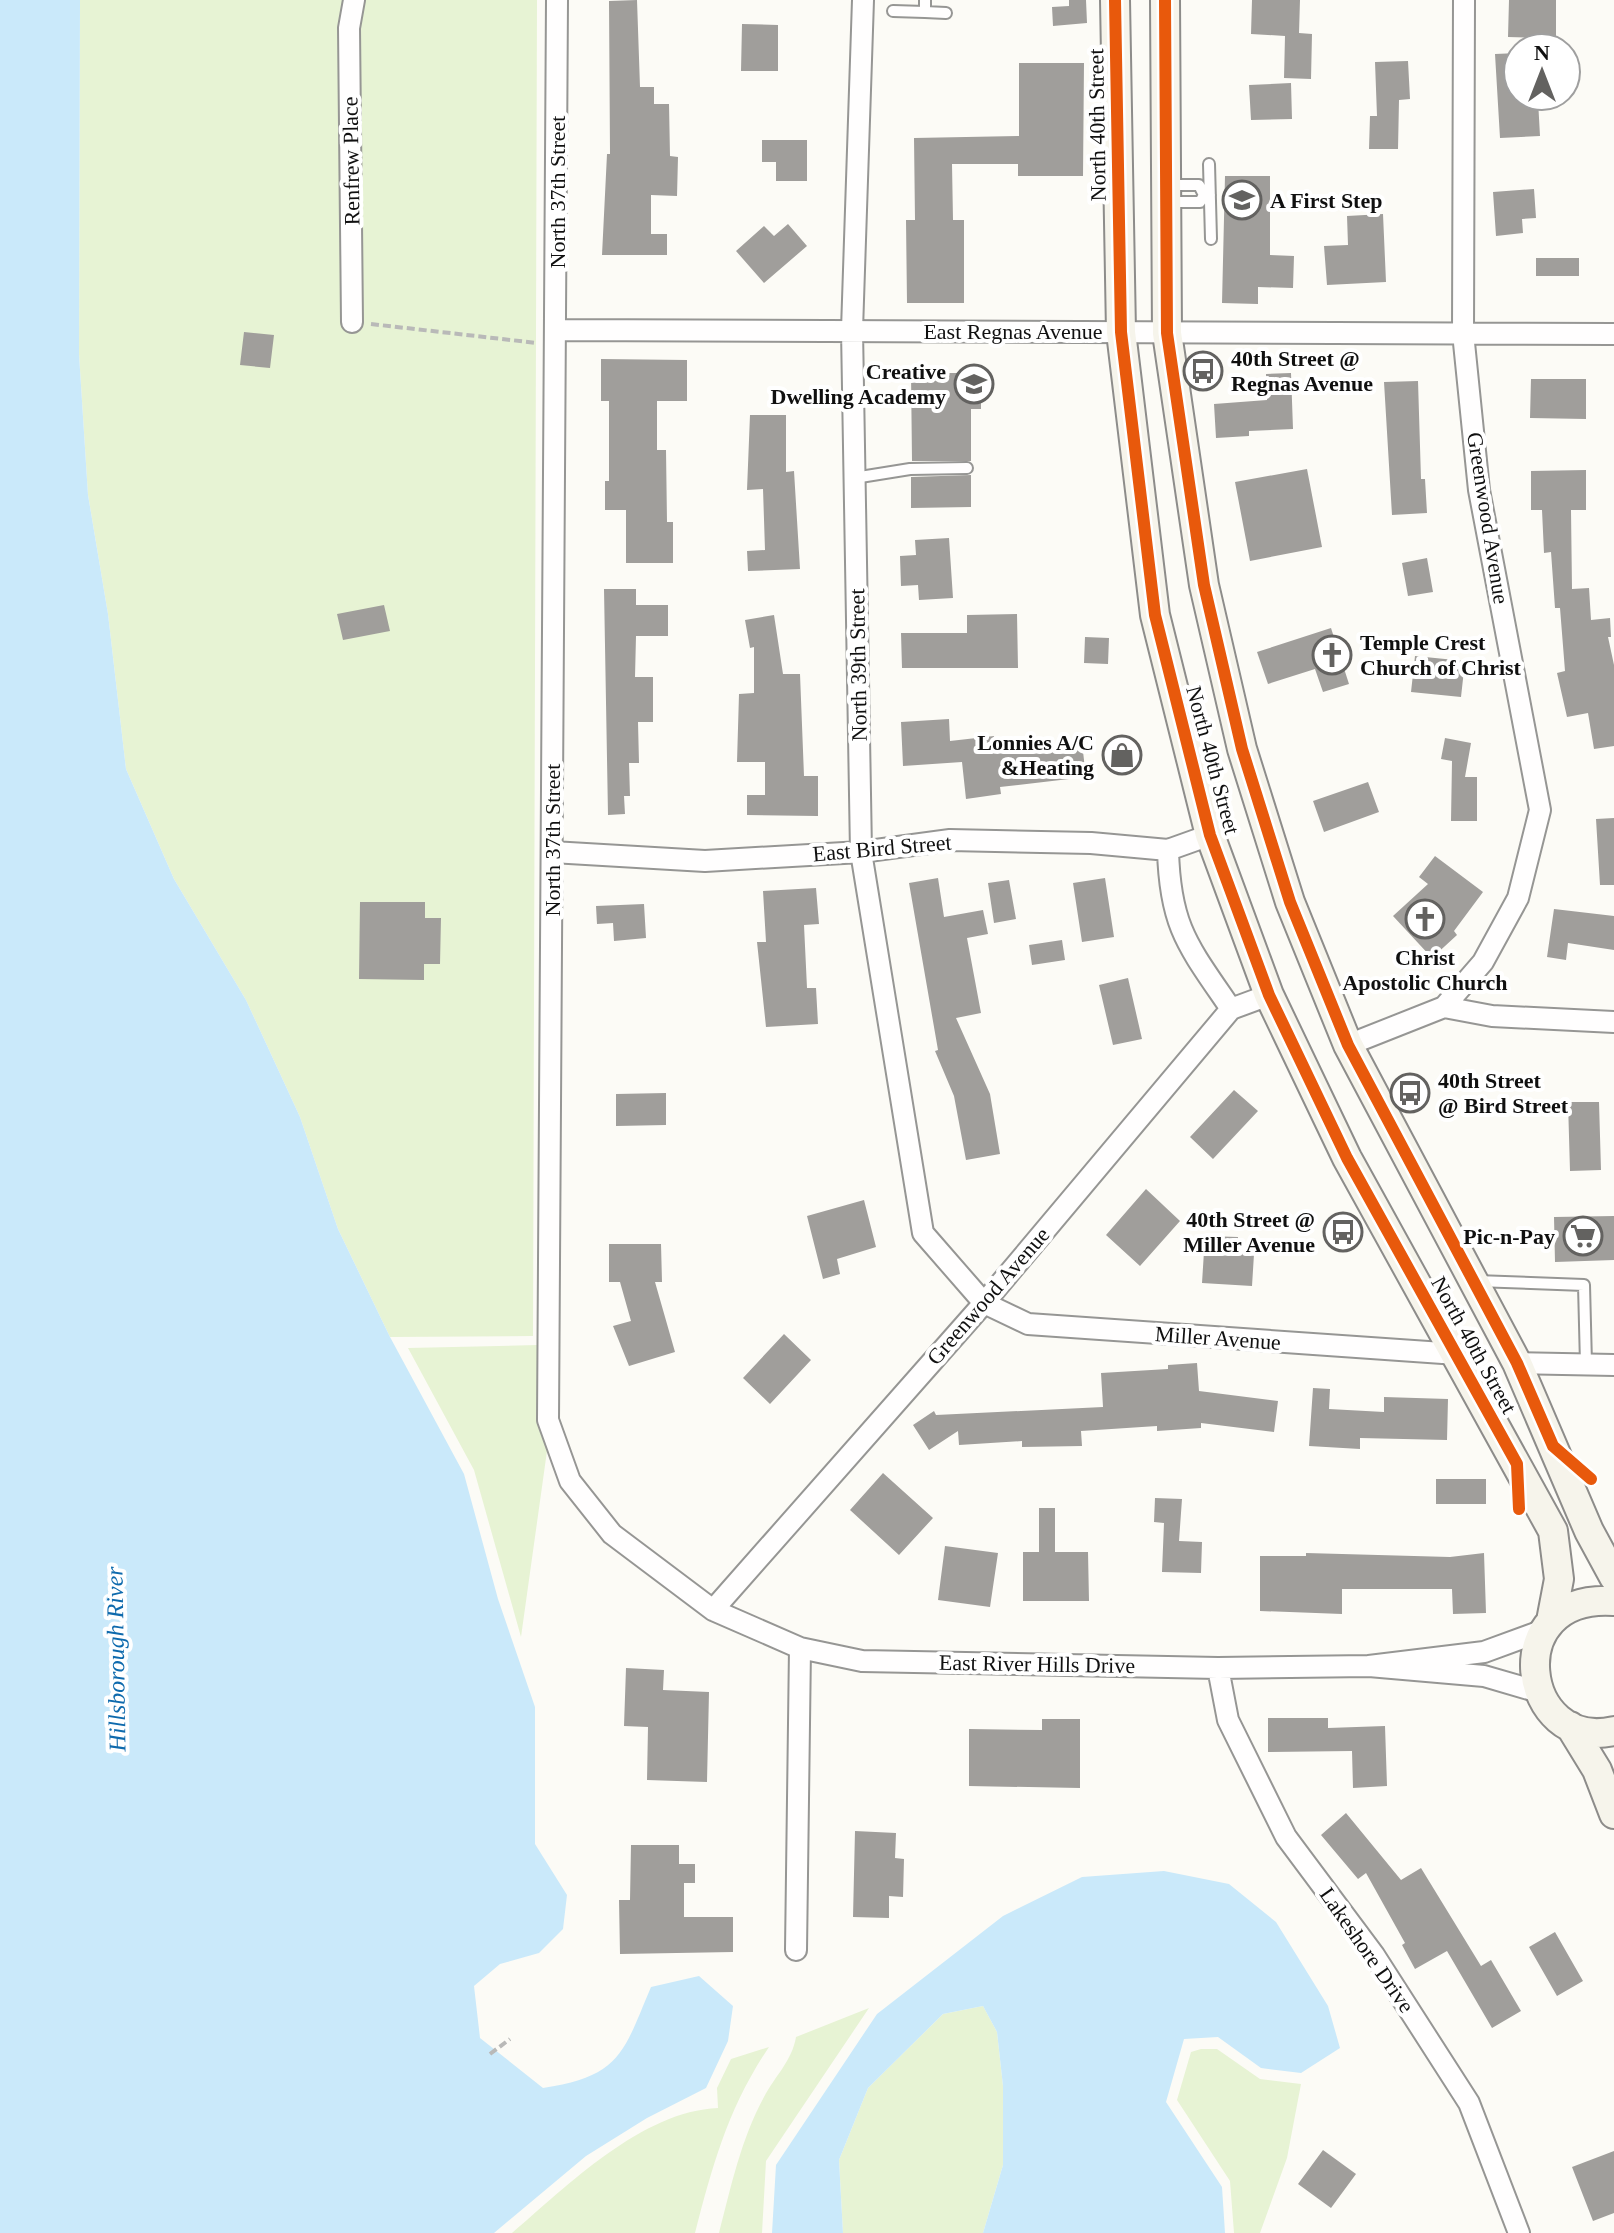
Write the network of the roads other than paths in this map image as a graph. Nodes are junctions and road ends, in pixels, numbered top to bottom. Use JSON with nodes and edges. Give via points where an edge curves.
{"nodes":[{"id":1,"x":354,"y":0,"type":"edge"},
{"id":2,"x":557,"y":0,"type":"edge"},
{"id":3,"x":863,"y":0,"type":"edge"},
{"id":4,"x":925,"y":0,"type":"edge"},
{"id":5,"x":1115,"y":0,"type":"edge"},
{"id":6,"x":1165,"y":0,"type":"edge"},
{"id":7,"x":1464,"y":0,"type":"edge"},
{"id":8,"x":893,"y":11,"type":"dead end"},
{"id":9,"x":925,"y":12,"type":"junction"},
{"id":10,"x":946,"y":13,"type":"dead end"},
{"id":11,"x":1209,"y":164,"type":"dead end"},
{"id":12,"x":1166,"y":194,"type":"junction"},
{"id":13,"x":1207,"y":195,"type":"junction"},
{"id":14,"x":1211,"y":239,"type":"dead end"},
{"id":15,"x":352,"y":322,"type":"road end"},
{"id":16,"x":852,"y":330,"type":"junction"},
{"id":17,"x":1121,"y":332,"type":"junction"},
{"id":18,"x":1167,"y":333,"type":"junction"},
{"id":19,"x":1463,"y":333,"type":"junction"},
{"id":20,"x":1614,"y":334,"type":"edge"},
{"id":21,"x":557,"y":337,"type":"junction"},
{"id":22,"x":967,"y":468,"type":"dead end"},
{"id":23,"x":854,"y":478,"type":"junction"},
{"id":24,"x":1210,"y":835,"type":"junction"},
{"id":25,"x":1168,"y":850,"type":"junction"},
{"id":26,"x":552,"y":852,"type":"junction"},
{"id":27,"x":861,"y":852,"type":"junction"},
{"id":28,"x":1269,"y":995,"type":"junction"},
{"id":29,"x":1444,"y":1007,"type":"junction"},
{"id":30,"x":1231,"y":1009,"type":"junction"},
{"id":31,"x":1614,"y":1022,"type":"edge"},
{"id":32,"x":1348,"y":1045,"type":"junction"},
{"id":33,"x":1470,"y":1281,"type":"junction"},
{"id":34,"x":984,"y":1303,"type":"junction"},
{"id":35,"x":1457,"y":1354,"type":"junction"},
{"id":36,"x":1517,"y":1363,"type":"junction"},
{"id":37,"x":1586,"y":1364,"type":"junction"},
{"id":38,"x":1614,"y":1365,"type":"edge"},
{"id":39,"x":1614,"y":1577,"type":"edge"},
{"id":40,"x":1614,"y":1601,"type":"edge"},
{"id":41,"x":713,"y":1610,"type":"junction"},
{"id":42,"x":1548,"y":1626,"type":"junction"},
{"id":43,"x":800,"y":1648,"type":"junction"},
{"id":44,"x":1369,"y":1666,"type":"junction"},
{"id":45,"x":1218,"y":1668,"type":"junction"},
{"id":46,"x":1539,"y":1692,"type":"junction"},
{"id":47,"x":1570,"y":1726,"type":"junction"},
{"id":48,"x":1614,"y":1731,"type":"edge"},
{"id":49,"x":1614,"y":1814,"type":"edge"},
{"id":50,"x":796,"y":1950,"type":"dead end"},
{"id":51,"x":1519,"y":2233,"type":"edge"}],
"edges":[{"from":1,"to":15,"type":"street","name":"Renfrew Place","via":[[349,28]]},
{"from":2,"to":21,"type":"street","name":"North 37th Street"},
{"from":3,"to":16,"type":"street","name":"North 39th Street"},
{"from":4,"to":9,"type":"lane"},
{"from":5,"to":17,"type":"main road","name":"North 40th Street"},
{"from":6,"to":12,"type":"main road","name":"North 40th Street"},
{"from":7,"to":19,"type":"street","name":"Greenwood Avenue"},
{"from":8,"to":9,"type":"lane"},
{"from":9,"to":10,"type":"lane"},
{"from":11,"to":13,"type":"lane"},
{"from":12,"to":13,"type":"lane","via":[[1200,202]]},
{"from":12,"to":13,"type":"lane","via":[[1199,185]]},
{"from":12,"to":18,"type":"main road","name":"North 40th Street"},
{"from":13,"to":14,"type":"lane"},
{"from":16,"to":17,"type":"street","name":"East Regnas Avenue"},
{"from":16,"to":21,"type":"street","name":"East Regnas Avenue"},
{"from":16,"to":23,"type":"street","name":"North 39th Street"},
{"from":17,"to":18,"type":"street","name":"East Regnas Avenue"},
{"from":17,"to":24,"type":"main road","name":"North 40th Street","via":[[1155,615]]},
{"from":18,"to":19,"type":"street","name":"East Regnas Avenue"},
{"from":18,"to":32,"type":"main road","name":"North 40th Street","via":[[1204,585],[1242,749],[1299,929]]},
{"from":19,"to":20,"type":"street","name":"East Regnas Avenue"},
{"from":19,"to":29,"type":"street","name":"Greenwood Avenue","via":[[1479,490],[1540,810],[1518,898],[1483,962]]},
{"from":21,"to":26,"type":"street","name":"North 37th Street"},
{"from":22,"to":23,"type":"lane","via":[[910,469]]},
{"from":23,"to":27,"type":"street","name":"North 39th Street"},
{"from":24,"to":25,"type":"street","name":"East Bird Street"},
{"from":24,"to":28,"type":"main road","name":"North 40th Street"},
{"from":25,"to":27,"type":"street","name":"East Bird Street","via":[[950,840]]},
{"from":25,"to":30,"type":"street","via":[[1169,889],[1181,935]]},
{"from":26,"to":27,"type":"street","name":"East Bird Street","via":[[705,861]]},
{"from":26,"to":41,"type":"street","name":"North 37th Street","via":[[548,1420],[570,1481],[612,1534]]},
{"from":27,"to":34,"type":"street","name":"North 39th Street","via":[[923,1233]]},
{"from":28,"to":30,"type":"street","name":"Greenwood Avenue"},
{"from":28,"to":35,"type":"main road","name":"North 40th Street","via":[[1347,1158]]},
{"from":29,"to":31,"type":"street","via":[[1492,1016]]},
{"from":29,"to":32,"type":"street"},
{"from":30,"to":34,"type":"street","name":"Greenwood Avenue"},
{"from":32,"to":33,"type":"main road","name":"North 40th Street"},
{"from":33,"to":36,"type":"main road","name":"North 40th Street"},
{"from":33,"to":37,"type":"lane","via":[[1584,1285]]},
{"from":34,"to":35,"type":"street","name":"Miller Avenue","via":[[1028,1324]]},
{"from":34,"to":41,"type":"street","name":"Greenwood Avenue"},
{"from":35,"to":42,"type":"main road","name":"North 40th Street","via":[[1553,1531],[1559,1579]]},
{"from":36,"to":37,"type":"street"},
{"from":36,"to":39,"type":"main road","name":"North 40th Street"},
{"from":37,"to":38,"type":"street"},
{"from":40,"to":42,"type":"main road","via":[[1572,1605]]},
{"from":41,"to":43,"type":"street","name":"East River Hills Drive"},
{"from":42,"to":44,"type":"street","name":"East River Hills Drive","via":[[1484,1652]]},
{"from":42,"to":46,"type":"main road","name":"North 40th Street","via":[[1535,1653]]},
{"from":43,"to":45,"type":"street","name":"East River Hills Drive","via":[[862,1661]]},
{"from":43,"to":50,"type":"street"},
{"from":44,"to":45,"type":"street","name":"East River Hills Drive"},
{"from":44,"to":46,"type":"street","name":"East River Hills Drive","via":[[1484,1676]]},
{"from":45,"to":51,"type":"street","name":"Lakeshore Drive","via":[[1228,1720],[1286,1837],[1374,1955],[1469,2103]]},
{"from":46,"to":47,"type":"main road"},
{"from":47,"to":48,"type":"main road","via":[[1587,1732]]},
{"from":47,"to":49,"type":"main road","via":[[1597,1770]]}]}
